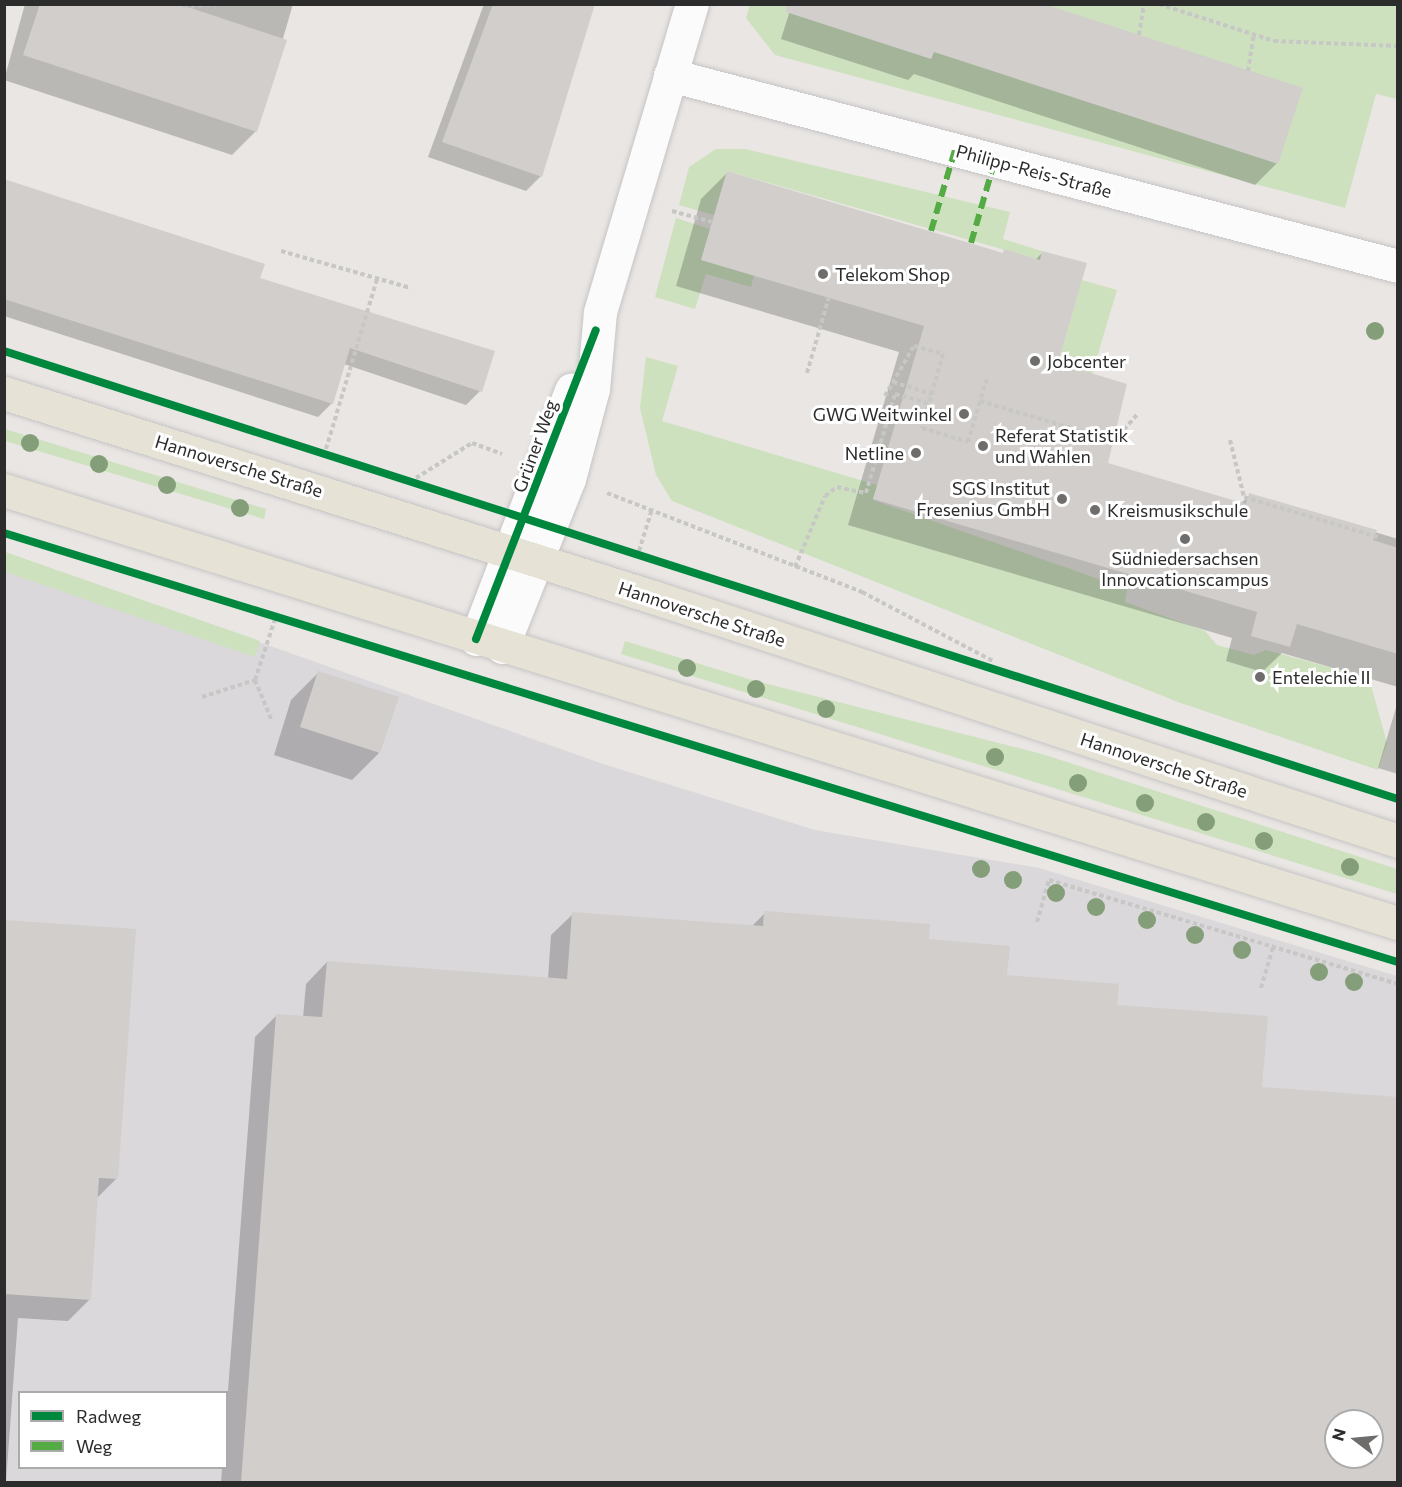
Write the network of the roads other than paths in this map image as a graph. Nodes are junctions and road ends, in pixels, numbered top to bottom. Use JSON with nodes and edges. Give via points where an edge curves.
{"nodes":[{"id":1,"x":692,"y":4,"type":"edge"},
{"id":2,"x":670,"y":75,"type":"junction"},
{"id":3,"x":1398,"y":266,"type":"edge"},
{"id":4,"x":4,"y":393,"type":"edge"},
{"id":5,"x":4,"y":490,"type":"edge"},
{"id":6,"x":524,"y":556,"type":"junction"},
{"id":7,"x":489,"y":643,"type":"junction"},
{"id":8,"x":1398,"y":841,"type":"edge"},
{"id":9,"x":1398,"y":923,"type":"edge"}],
"edges":[{"from":1,"to":2,"type":"street","name":"Grüner Weg"},
{"from":2,"to":3,"type":"street","name":"Philipp-Reis-Straße"},
{"from":2,"to":6,"type":"street","name":"Grüner Weg","via":[[596,330],[593,389],[569,479]]},
{"from":4,"to":6,"type":"main road","name":"Hannoversche Straße"},
{"from":5,"to":7,"type":"main road"},
{"from":6,"to":7,"type":"street","name":"Grüner Weg"},
{"from":6,"to":8,"type":"main road","name":"Hannoversche Straße"},
{"from":7,"to":9,"type":"main road"}]}
